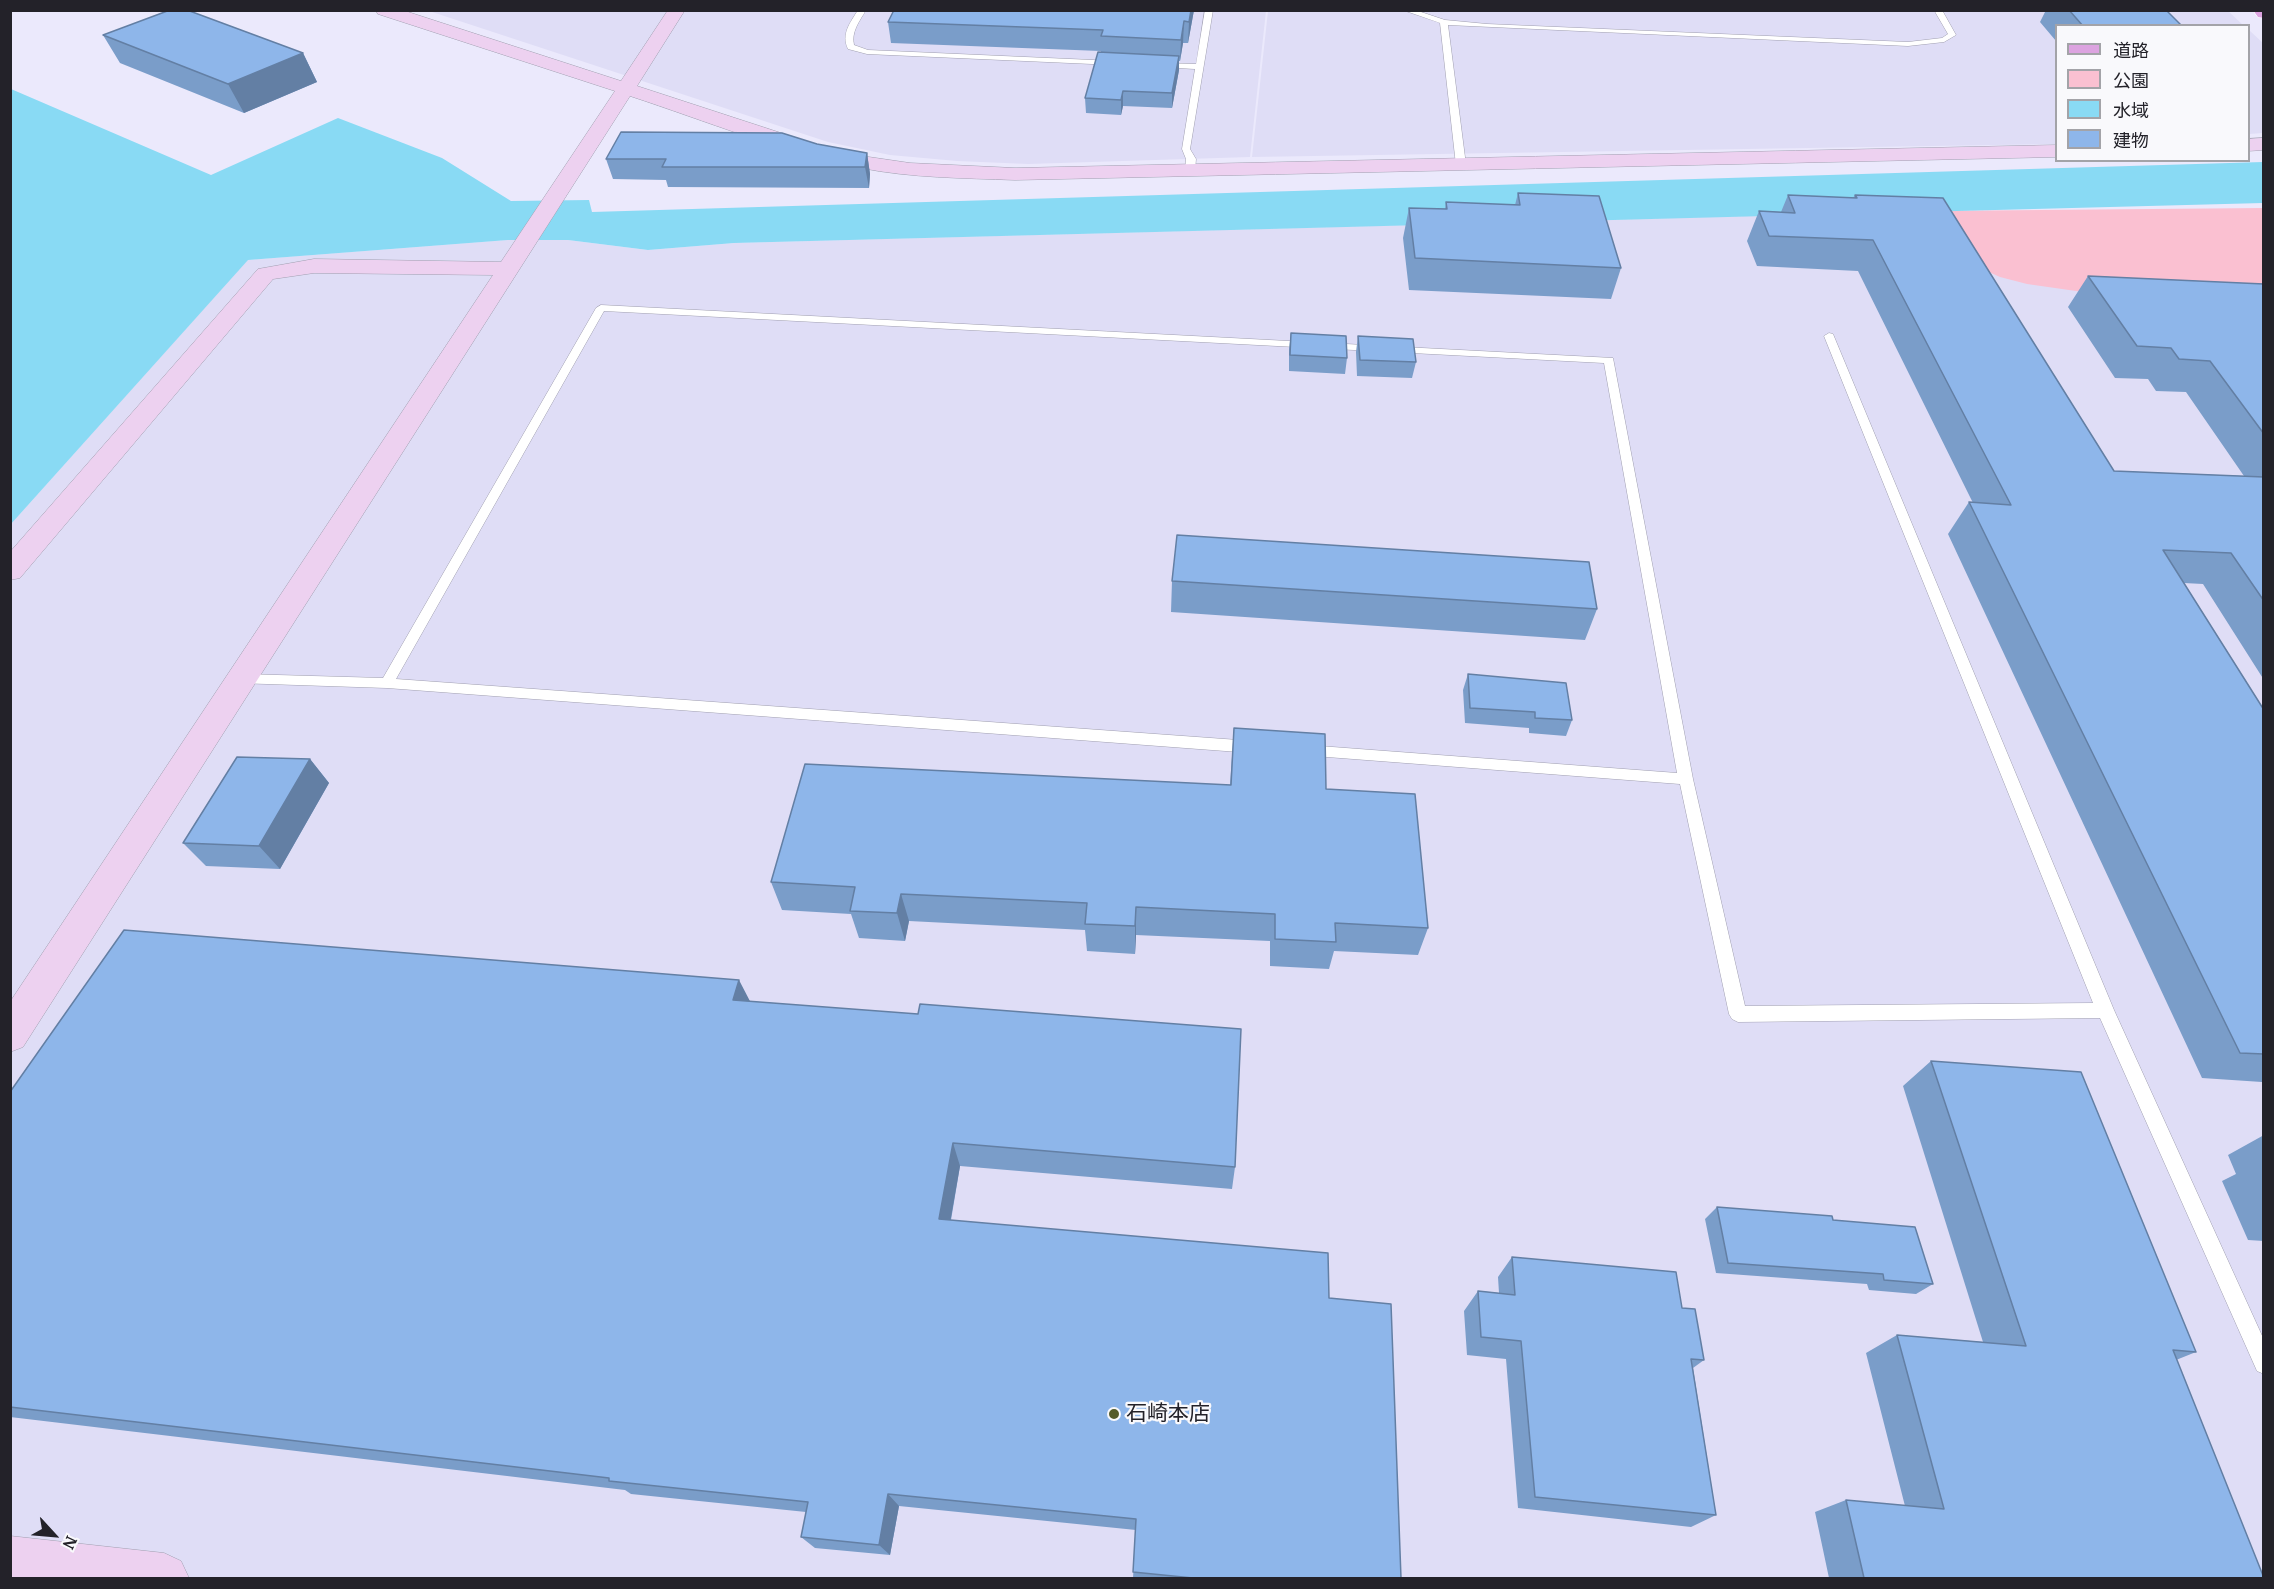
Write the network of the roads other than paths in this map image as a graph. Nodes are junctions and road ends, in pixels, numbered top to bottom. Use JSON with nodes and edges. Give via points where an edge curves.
{"nodes":[{"id":1,"x":384,"y":10,"type":"edge"},
{"id":2,"x":677,"y":10,"type":"edge"},
{"id":3,"x":861,"y":10,"type":"edge"},
{"id":4,"x":1209,"y":10,"type":"edge"},
{"id":5,"x":1406,"y":10,"type":"edge"},
{"id":6,"x":1938,"y":10,"type":"edge"},
{"id":7,"x":1444,"y":22,"type":"junction"},
{"id":8,"x":1130,"y":64,"type":"edge"},
{"id":9,"x":1154,"y":65,"type":"edge"},
{"id":10,"x":1199,"y":67,"type":"junction"},
{"id":11,"x":627,"y":90,"type":"junction"},
{"id":12,"x":2055,"y":151,"type":"edge"},
{"id":13,"x":1461,"y":165,"type":"junction"},
{"id":14,"x":1190,"y":170,"type":"junction"},
{"id":15,"x":516,"y":259,"type":"junction"},
{"id":16,"x":1828,"y":336,"type":"dead end"},
{"id":17,"x":10,"y":572,"type":"edge"},
{"id":18,"x":242,"y":679,"type":"junction"},
{"id":19,"x":387,"y":684,"type":"junction"},
{"id":20,"x":1271,"y":749,"type":"edge"},
{"id":21,"x":1294,"y":751,"type":"edge"},
{"id":22,"x":1686,"y":779,"type":"junction"},
{"id":23,"x":2105,"y":1010,"type":"junction"},
{"id":24,"x":10,"y":1035,"type":"edge"},
{"id":25,"x":2264,"y":1364,"type":"edge"},
{"id":26,"x":10,"y":1560,"type":"edge"},
{"id":27,"x":164,"y":1578,"type":"edge"}],
"edges":[{"from":1,"to":11,"type":"street"},
{"from":2,"to":11,"type":"street"},
{"from":3,"to":8,"type":"lane","via":[[847,41],[851,47],[867,52]]},
{"from":4,"to":10,"type":"lane"},
{"from":5,"to":7,"type":"lane"},
{"from":6,"to":7,"type":"lane","via":[[1952,35],[1944,40],[1908,44]]},
{"from":7,"to":13,"type":"lane"},
{"from":9,"to":10,"type":"lane"},
{"from":10,"to":14,"type":"lane","via":[[1186,149],[1191,159]]},
{"from":11,"to":14,"type":"street","via":[[772,138],[862,162],[974,173]]},
{"from":11,"to":15,"type":"street"},
{"from":12,"to":13,"type":"street"},
{"from":13,"to":14,"type":"street"},
{"from":15,"to":17,"type":"street","via":[[314,266],[266,274]]},
{"from":15,"to":18,"type":"street"},
{"from":16,"to":23,"type":"lane"},
{"from":18,"to":19,"type":"lane"},
{"from":18,"to":24,"type":"street"},
{"from":19,"to":20,"type":"lane"},
{"from":19,"to":22,"type":"lane","via":[[601,308],[1609,360]]},
{"from":21,"to":22,"type":"lane"},
{"from":22,"to":23,"type":"lane","via":[[1738,1014]]},
{"from":23,"to":25,"type":"lane"},
{"from":26,"to":27,"type":"street"}]}
